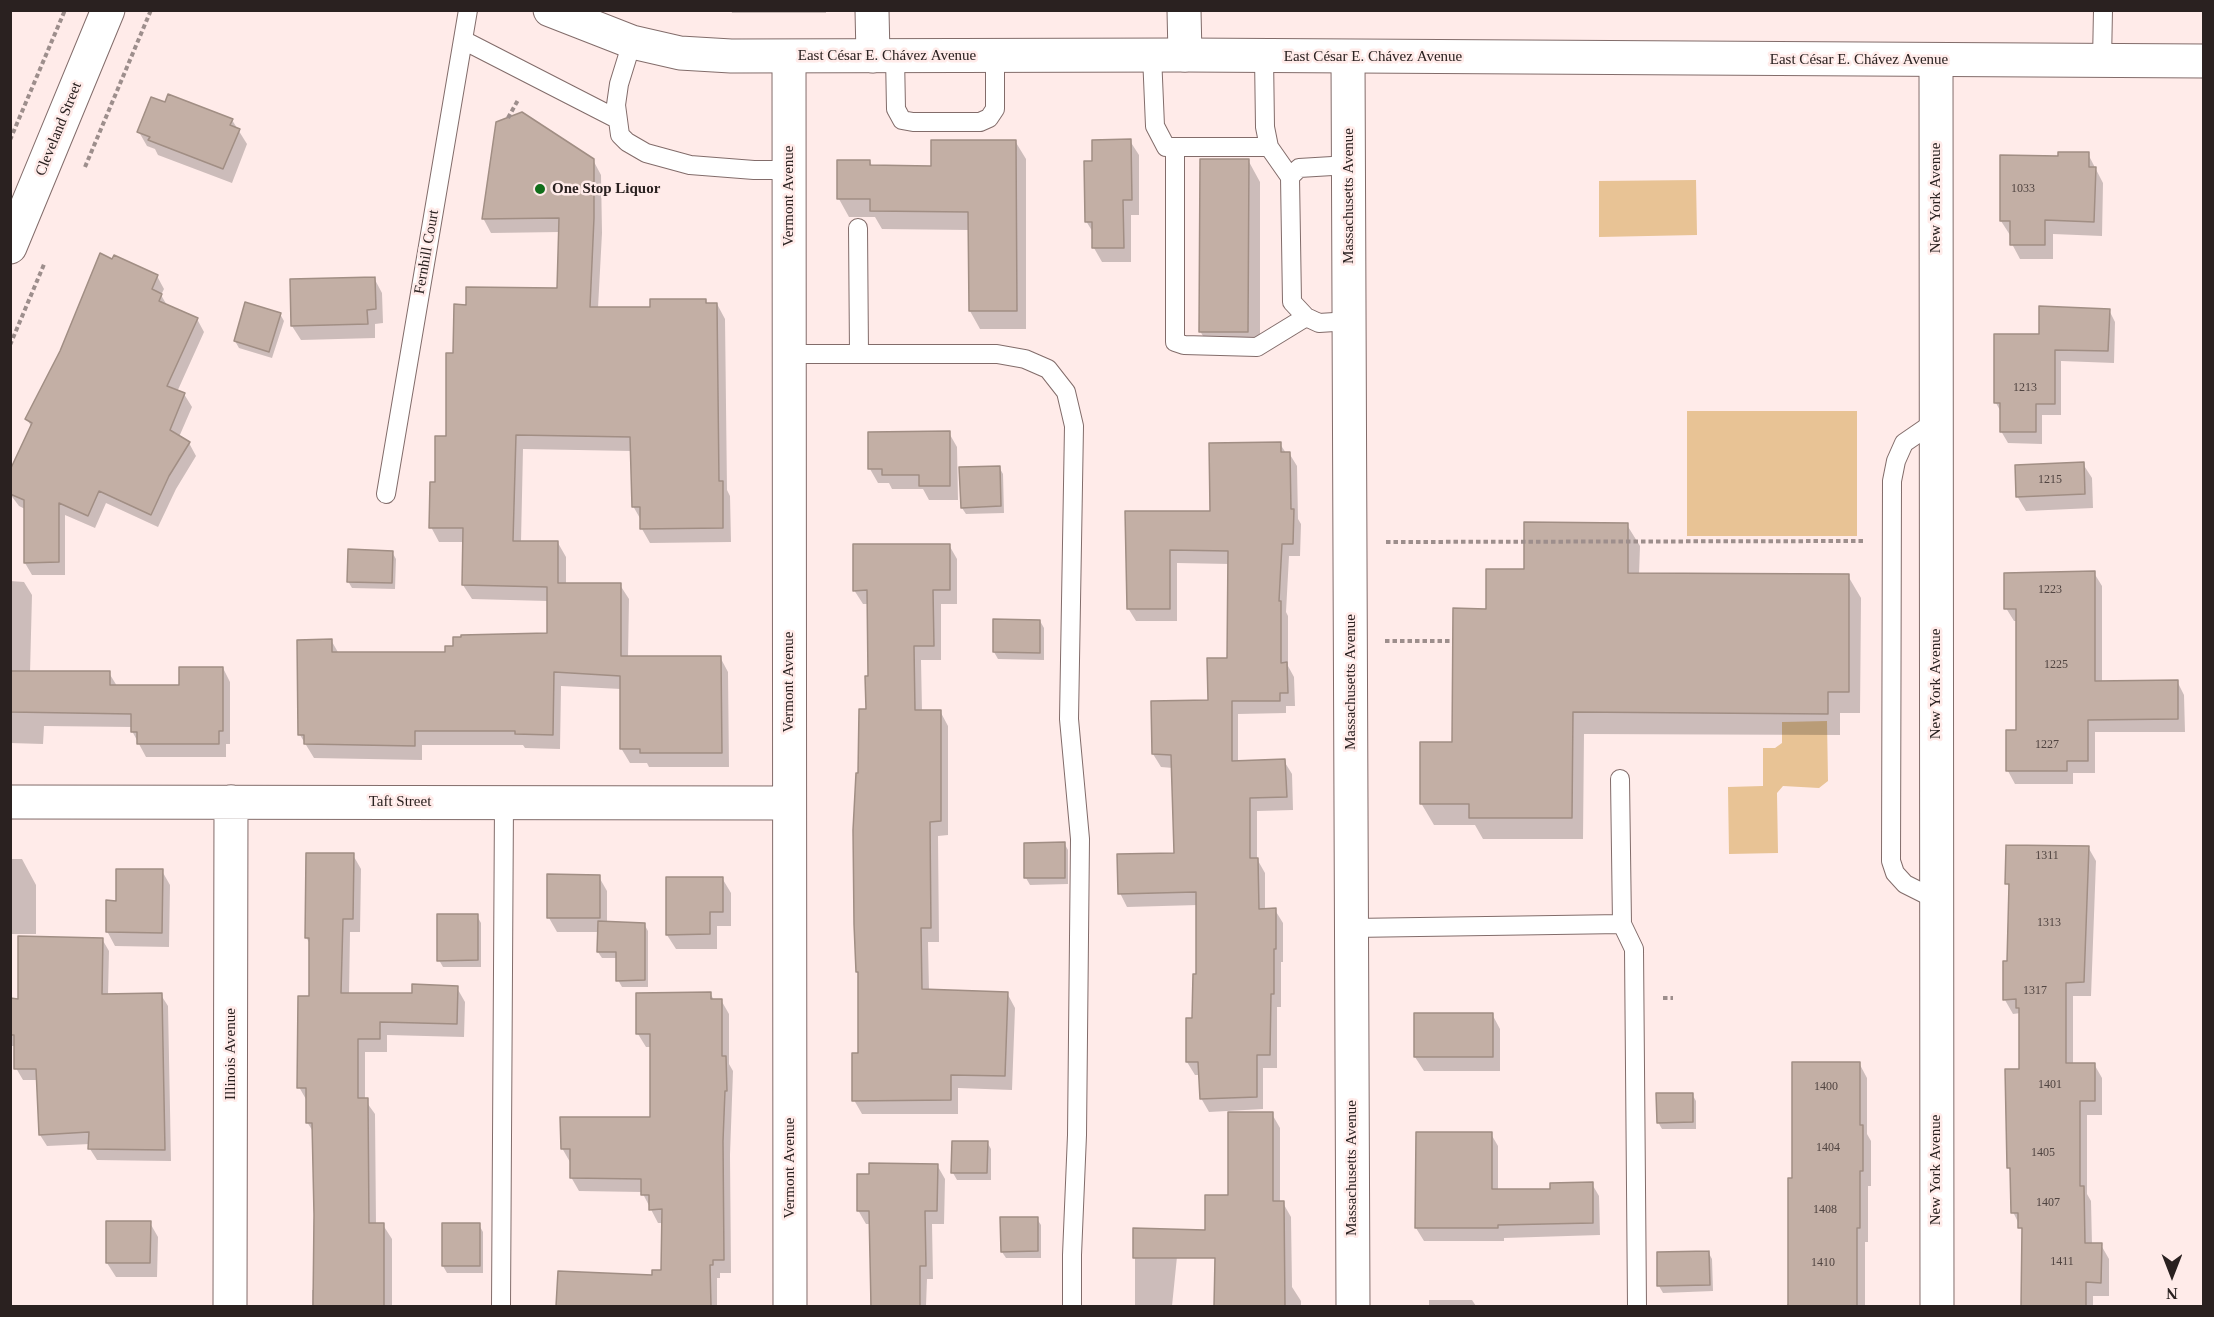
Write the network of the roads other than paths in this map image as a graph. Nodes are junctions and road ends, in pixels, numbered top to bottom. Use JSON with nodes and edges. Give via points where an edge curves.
{"nodes":[{"id":1,"x":108,"y":10,"type":"edge"},
{"id":2,"x":468,"y":10,"type":"edge"},
{"id":3,"x":550,"y":10,"type":"edge"},
{"id":4,"x":872,"y":10,"type":"edge"},
{"id":5,"x":1184,"y":10,"type":"edge"},
{"id":6,"x":2103,"y":10,"type":"edge"},
{"id":7,"x":463,"y":40,"type":"junction"},
{"id":8,"x":632,"y":42,"type":"junction"},
{"id":9,"x":1152,"y":55,"type":"junction"},
{"id":10,"x":1185,"y":55,"type":"junction"},
{"id":11,"x":884,"y":56,"type":"junction"},
{"id":12,"x":995,"y":56,"type":"junction"},
{"id":13,"x":1264,"y":56,"type":"junction"},
{"id":14,"x":789,"y":57,"type":"junction"},
{"id":15,"x":1348,"y":57,"type":"junction"},
{"id":16,"x":1936,"y":61,"type":"junction"},
{"id":17,"x":2102,"y":61,"type":"junction"},
{"id":18,"x":2204,"y":61,"type":"edge"},
{"id":19,"x":616,"y":119,"type":"junction"},
{"id":20,"x":1175,"y":147,"type":"junction"},
{"id":21,"x":1269,"y":147,"type":"junction"},
{"id":22,"x":1349,"y":165,"type":"junction"},
{"id":23,"x":789,"y":170,"type":"junction"},
{"id":24,"x":1290,"y":177,"type":"junction"},
{"id":25,"x":858,"y":228,"type":"dead end"},
{"id":26,"x":10,"y":247,"type":"edge"},
{"id":27,"x":1306,"y":317,"type":"junction"},
{"id":28,"x":1350,"y":321,"type":"junction"},
{"id":29,"x":790,"y":354,"type":"junction"},
{"id":30,"x":859,"y":354,"type":"junction"},
{"id":31,"x":1936,"y":420,"type":"junction"},
{"id":32,"x":386,"y":494,"type":"dead end"},
{"id":33,"x":1620,"y":779,"type":"dead end"},
{"id":34,"x":10,"y":802,"type":"edge"},
{"id":35,"x":231,"y":802,"type":"junction"},
{"id":36,"x":504,"y":802,"type":"junction"},
{"id":37,"x":789,"y":802,"type":"junction"},
{"id":38,"x":1935,"y":899,"type":"junction"},
{"id":39,"x":1622,"y":924,"type":"junction"},
{"id":40,"x":1352,"y":928,"type":"junction"},
{"id":41,"x":230,"y":1306,"type":"edge"},
{"id":42,"x":501,"y":1306,"type":"edge"},
{"id":43,"x":790,"y":1306,"type":"edge"},
{"id":44,"x":1072,"y":1306,"type":"edge"},
{"id":45,"x":1353,"y":1306,"type":"edge"},
{"id":46,"x":1637,"y":1306,"type":"edge"},
{"id":47,"x":1936,"y":1306,"type":"edge"}],
"edges":[{"from":1,"to":26,"type":"street","name":"Cleveland Street"},
{"from":2,"to":7,"type":"lane","name":"Fernhill Court"},
{"from":3,"to":8,"type":"street","name":"East César E. Chávez Avenue"},
{"from":4,"to":11,"type":"street"},
{"from":5,"to":10,"type":"street"},
{"from":6,"to":17,"type":"lane"},
{"from":7,"to":19,"type":"lane"},
{"from":7,"to":32,"type":"lane","name":"Fernhill Court"},
{"from":8,"to":14,"type":"street","name":"East César E. Chávez Avenue","via":[[680,53]]},
{"from":8,"to":19,"type":"lane","via":[[619,84]]},
{"from":9,"to":10,"type":"street","name":"East César E. Chávez Avenue"},
{"from":9,"to":12,"type":"street","name":"East César E. Chávez Avenue"},
{"from":9,"to":20,"type":"lane","via":[[1155,126],[1166,147]]},
{"from":10,"to":13,"type":"street","name":"East César E. Chávez Avenue"},
{"from":11,"to":12,"type":"street","name":"East César E. Chávez Avenue"},
{"from":11,"to":12,"type":"lane","via":[[902,120],[980,122],[995,109]]},
{"from":11,"to":14,"type":"street","name":"East César E. Chávez Avenue"},
{"from":13,"to":15,"type":"street","name":"East César E. Chávez Avenue"},
{"from":13,"to":21,"type":"lane"},
{"from":14,"to":23,"type":"street","name":"Vermont Avenue"},
{"from":15,"to":16,"type":"street","name":"East César E. Chávez Avenue"},
{"from":15,"to":22,"type":"street","name":"Massachusetts Avenue"},
{"from":16,"to":17,"type":"street","name":"East César E. Chávez Avenue"},
{"from":16,"to":31,"type":"street","name":"New York Avenue"},
{"from":17,"to":18,"type":"street","name":"East César E. Chávez Avenue"},
{"from":19,"to":23,"type":"lane","via":[[620,135],[627,142],[664,159],[716,168]]},
{"from":20,"to":21,"type":"lane"},
{"from":20,"to":27,"type":"lane","via":[[1174,342],[1257,347]]},
{"from":21,"to":24,"type":"lane"},
{"from":22,"to":24,"type":"lane","via":[[1299,168]]},
{"from":22,"to":28,"type":"street","name":"Massachusetts Avenue"},
{"from":23,"to":29,"type":"street","name":"Vermont Avenue"},
{"from":24,"to":27,"type":"lane","via":[[1292,302]]},
{"from":25,"to":30,"type":"lane"},
{"from":27,"to":28,"type":"lane","via":[[1319,323]]},
{"from":28,"to":40,"type":"street","name":"Massachusetts Avenue"},
{"from":29,"to":30,"type":"lane"},
{"from":29,"to":37,"type":"street","name":"Vermont Avenue"},
{"from":30,"to":44,"type":"lane","via":[[997,354],[1025,359],[1048,369],[1066,392],[1074,426],[1069,719],[1080,839]]},
{"from":31,"to":38,"type":"street","name":"New York Avenue"},
{"from":31,"to":38,"type":"lane","via":[[1904,443],[1892,481],[1891,861],[1905,884]]},
{"from":33,"to":39,"type":"lane"},
{"from":34,"to":35,"type":"street","name":"Taft Street"},
{"from":35,"to":36,"type":"street","name":"Taft Street"},
{"from":35,"to":41,"type":"street","name":"Illinois Avenue"},
{"from":36,"to":37,"type":"street","name":"Taft Street"},
{"from":36,"to":42,"type":"lane"},
{"from":37,"to":43,"type":"street","name":"Vermont Avenue"},
{"from":38,"to":47,"type":"street","name":"New York Avenue"},
{"from":39,"to":40,"type":"lane"},
{"from":39,"to":46,"type":"lane","via":[[1634,950]]},
{"from":40,"to":45,"type":"street","name":"Massachusetts Avenue"}]}
